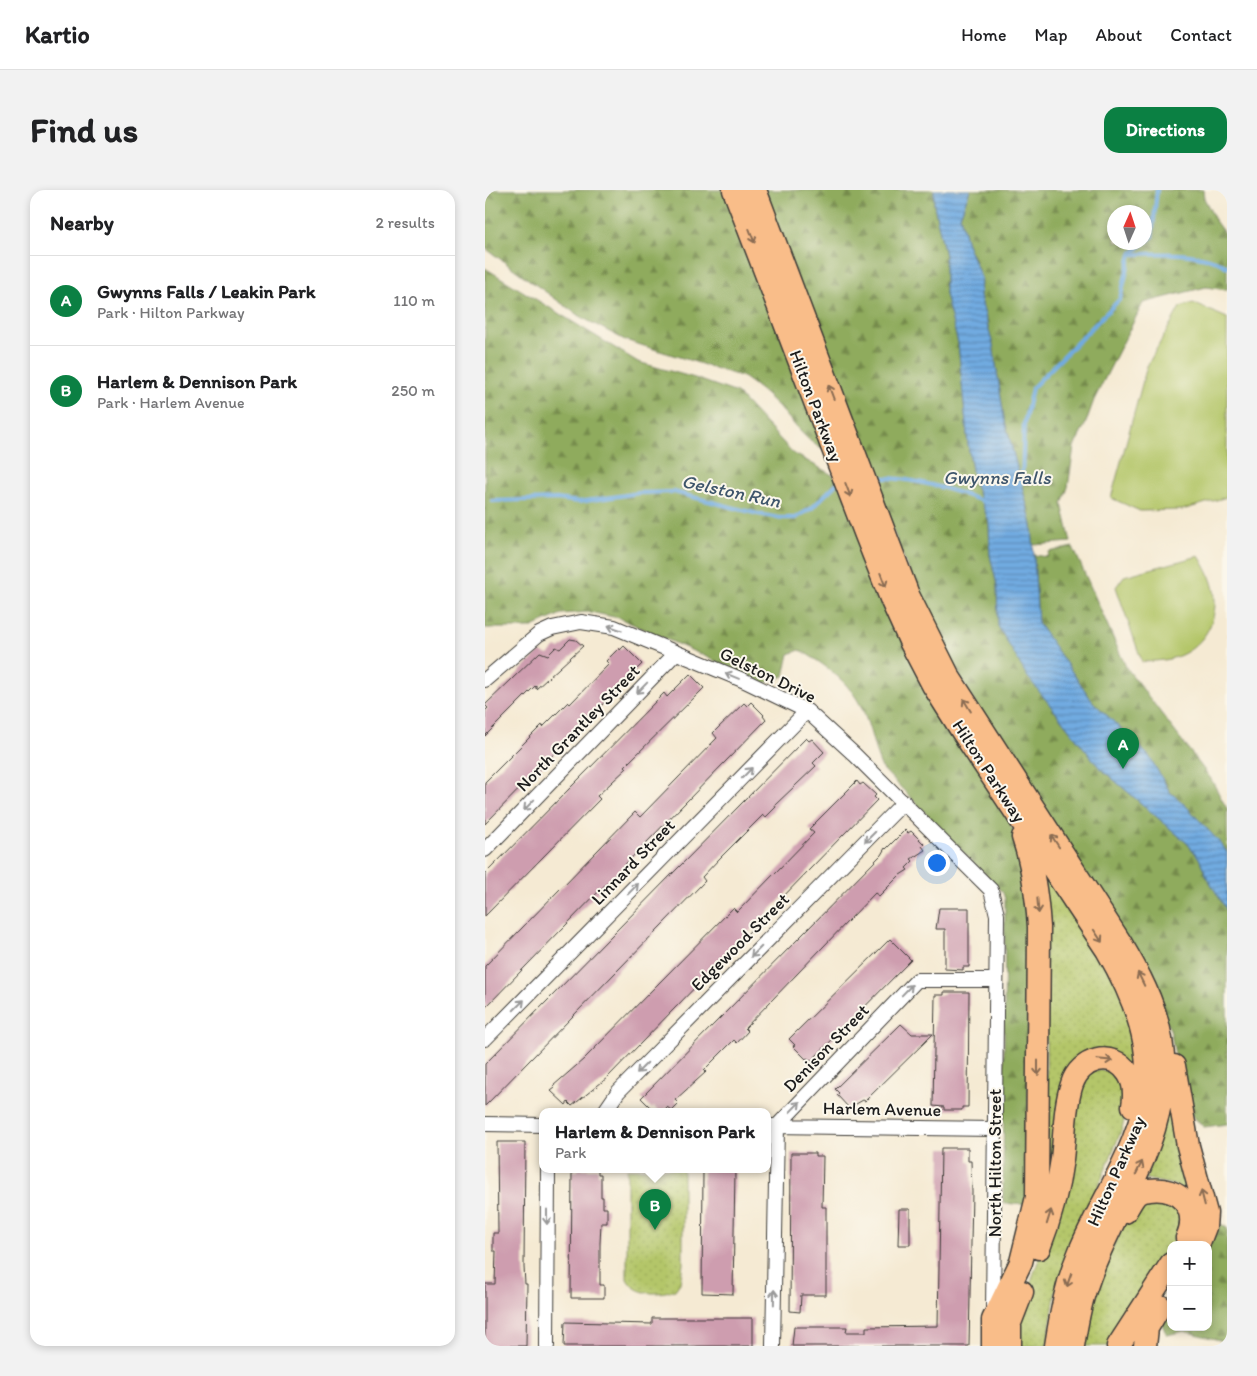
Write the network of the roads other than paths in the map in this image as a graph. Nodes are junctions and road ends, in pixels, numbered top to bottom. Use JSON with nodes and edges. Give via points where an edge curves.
{"nodes":[{"id":1,"x":734,"y":190,"type":"edge"},
{"id":2,"x":755,"y":190,"type":"edge"},
{"id":3,"x":839,"y":441,"type":"junction"},
{"id":4,"x":874,"y":531,"type":"junction"},
{"id":5,"x":676,"y":653,"type":"junction"},
{"id":6,"x":485,"y":680,"type":"edge"},
{"id":7,"x":807,"y":711,"type":"junction"},
{"id":8,"x":904,"y":802,"type":"junction"},
{"id":9,"x":1013,"y":808,"type":"junction"},
{"id":10,"x":485,"y":850,"type":"edge"},
{"id":11,"x":996,"y":980,"type":"junction"},
{"id":12,"x":1154,"y":1009,"type":"junction"},
{"id":13,"x":485,"y":1039,"type":"edge"},
{"id":14,"x":607,"y":1108,"type":"edge"},
{"id":15,"x":485,"y":1124,"type":"edge"},
{"id":16,"x":539,"y":1125,"type":"edge"},
{"id":17,"x":772,"y":1126,"type":"edge"},
{"id":18,"x":995,"y":1129,"type":"junction"},
{"id":19,"x":1118,"y":1172,"type":"junction"},
{"id":20,"x":548,"y":1173,"type":"edge"},
{"id":21,"x":1185,"y":1241,"type":"edge"},
{"id":22,"x":1200,"y":1241,"type":"edge"},
{"id":23,"x":1103,"y":1244,"type":"junction"},
{"id":24,"x":1167,"y":1270,"type":"edge"},
{"id":25,"x":1167,"y":1296,"type":"edge"},
{"id":26,"x":993,"y":1320,"type":"junction"},
{"id":27,"x":547,"y":1346,"type":"edge"},
{"id":28,"x":773,"y":1346,"type":"edge"},
{"id":29,"x":993,"y":1346,"type":"edge"},
{"id":30,"x":1011,"y":1346,"type":"edge"},
{"id":31,"x":1056,"y":1346,"type":"edge"},
{"id":32,"x":1073,"y":1346,"type":"edge"},
{"id":33,"x":1118,"y":1346,"type":"edge"},
{"id":34,"x":1145,"y":1346,"type":"edge"}],
"edges":[{"from":1,"to":3,"type":"main road","name":"Hilton Parkway","one_way":true},
{"from":3,"to":2,"type":"main road","name":"Hilton Parkway","one_way":true},
{"from":3,"to":4,"type":"main road","name":"Hilton Parkway"},
{"from":4,"to":9,"type":"main road","name":"Hilton Parkway","one_way":true,"via":[[891,601],[933,685]]},
{"from":12,"to":4,"type":"main road","name":"Hilton Parkway","one_way":true,"via":[[1142,979],[1120,942],[949,677]]},
{"from":5,"to":6,"type":"street","name":"Gelston Drive","one_way":true,"via":[[614,627],[581,622],[539,634]]},
{"from":7,"to":5,"type":"street","name":"Gelston Drive","one_way":true},
{"from":5,"to":10,"type":"street","name":"North Grantley Street","one_way":true},
{"from":7,"to":8,"type":"street","name":"Gelston Drive"},
{"from":13,"to":7,"type":"street","name":"Linnard Street","one_way":true},
{"from":8,"to":11,"type":"street","name":"Gelston Drive","via":[[991,890],[996,908]]},
{"from":8,"to":14,"type":"street","name":"Edgewood Street","one_way":true,"via":[[618,1092]]},
{"from":9,"to":19,"type":"main road","name":"Hilton Parkway","one_way":true,"via":[[1107,950],[1138,1013],[1145,1042],[1146,1092],[1133,1141]]},
{"from":9,"to":26,"type":"main road","one_way":true,"via":[[1031,864],[1038,901],[1037,1198],[1027,1242],[1008,1293]]},
{"from":17,"to":11,"type":"street","name":"Denison Street","one_way":true,"via":[[917,980]]},
{"from":11,"to":18,"type":"street","name":"North Hilton Street"},
{"from":22,"to":12,"type":"main road","one_way":true,"via":[[1206,1213],[1188,1146],[1171,1050]]},
{"from":23,"to":12,"type":"main road","name":"Hilton Parkway","one_way":true,"via":[[1148,1149],[1159,1118],[1164,1068]]},
{"from":15,"to":16,"type":"street"},
{"from":17,"to":18,"type":"street","name":"Harlem Avenue"},
{"from":28,"to":17,"type":"street","one_way":true},
{"from":18,"to":26,"type":"street","name":"North Hilton Street"},
{"from":30,"to":19,"type":"main road","one_way":true,"via":[[1010,1323],[1041,1245],[1057,1191],[1072,1084],[1082,1067],[1099,1059],[1126,1068],[1134,1086],[1132,1113]]},
{"from":19,"to":31,"type":"main road","name":"Hilton Parkway","one_way":true,"via":[[1067,1284]]},
{"from":20,"to":27,"type":"street","one_way":true},
{"from":21,"to":23,"type":"main road","via":[[1192,1219],[1189,1209],[1172,1192],[1155,1189],[1136,1195]]},
{"from":23,"to":32,"type":"main road","name":"Hilton Parkway","via":[[1085,1289]]},
{"from":24,"to":33,"type":"main road"},
{"from":25,"to":34,"type":"main road","via":[[1147,1328]]},
{"from":26,"to":29,"type":"main road","name":"North Hilton Street"}]}
